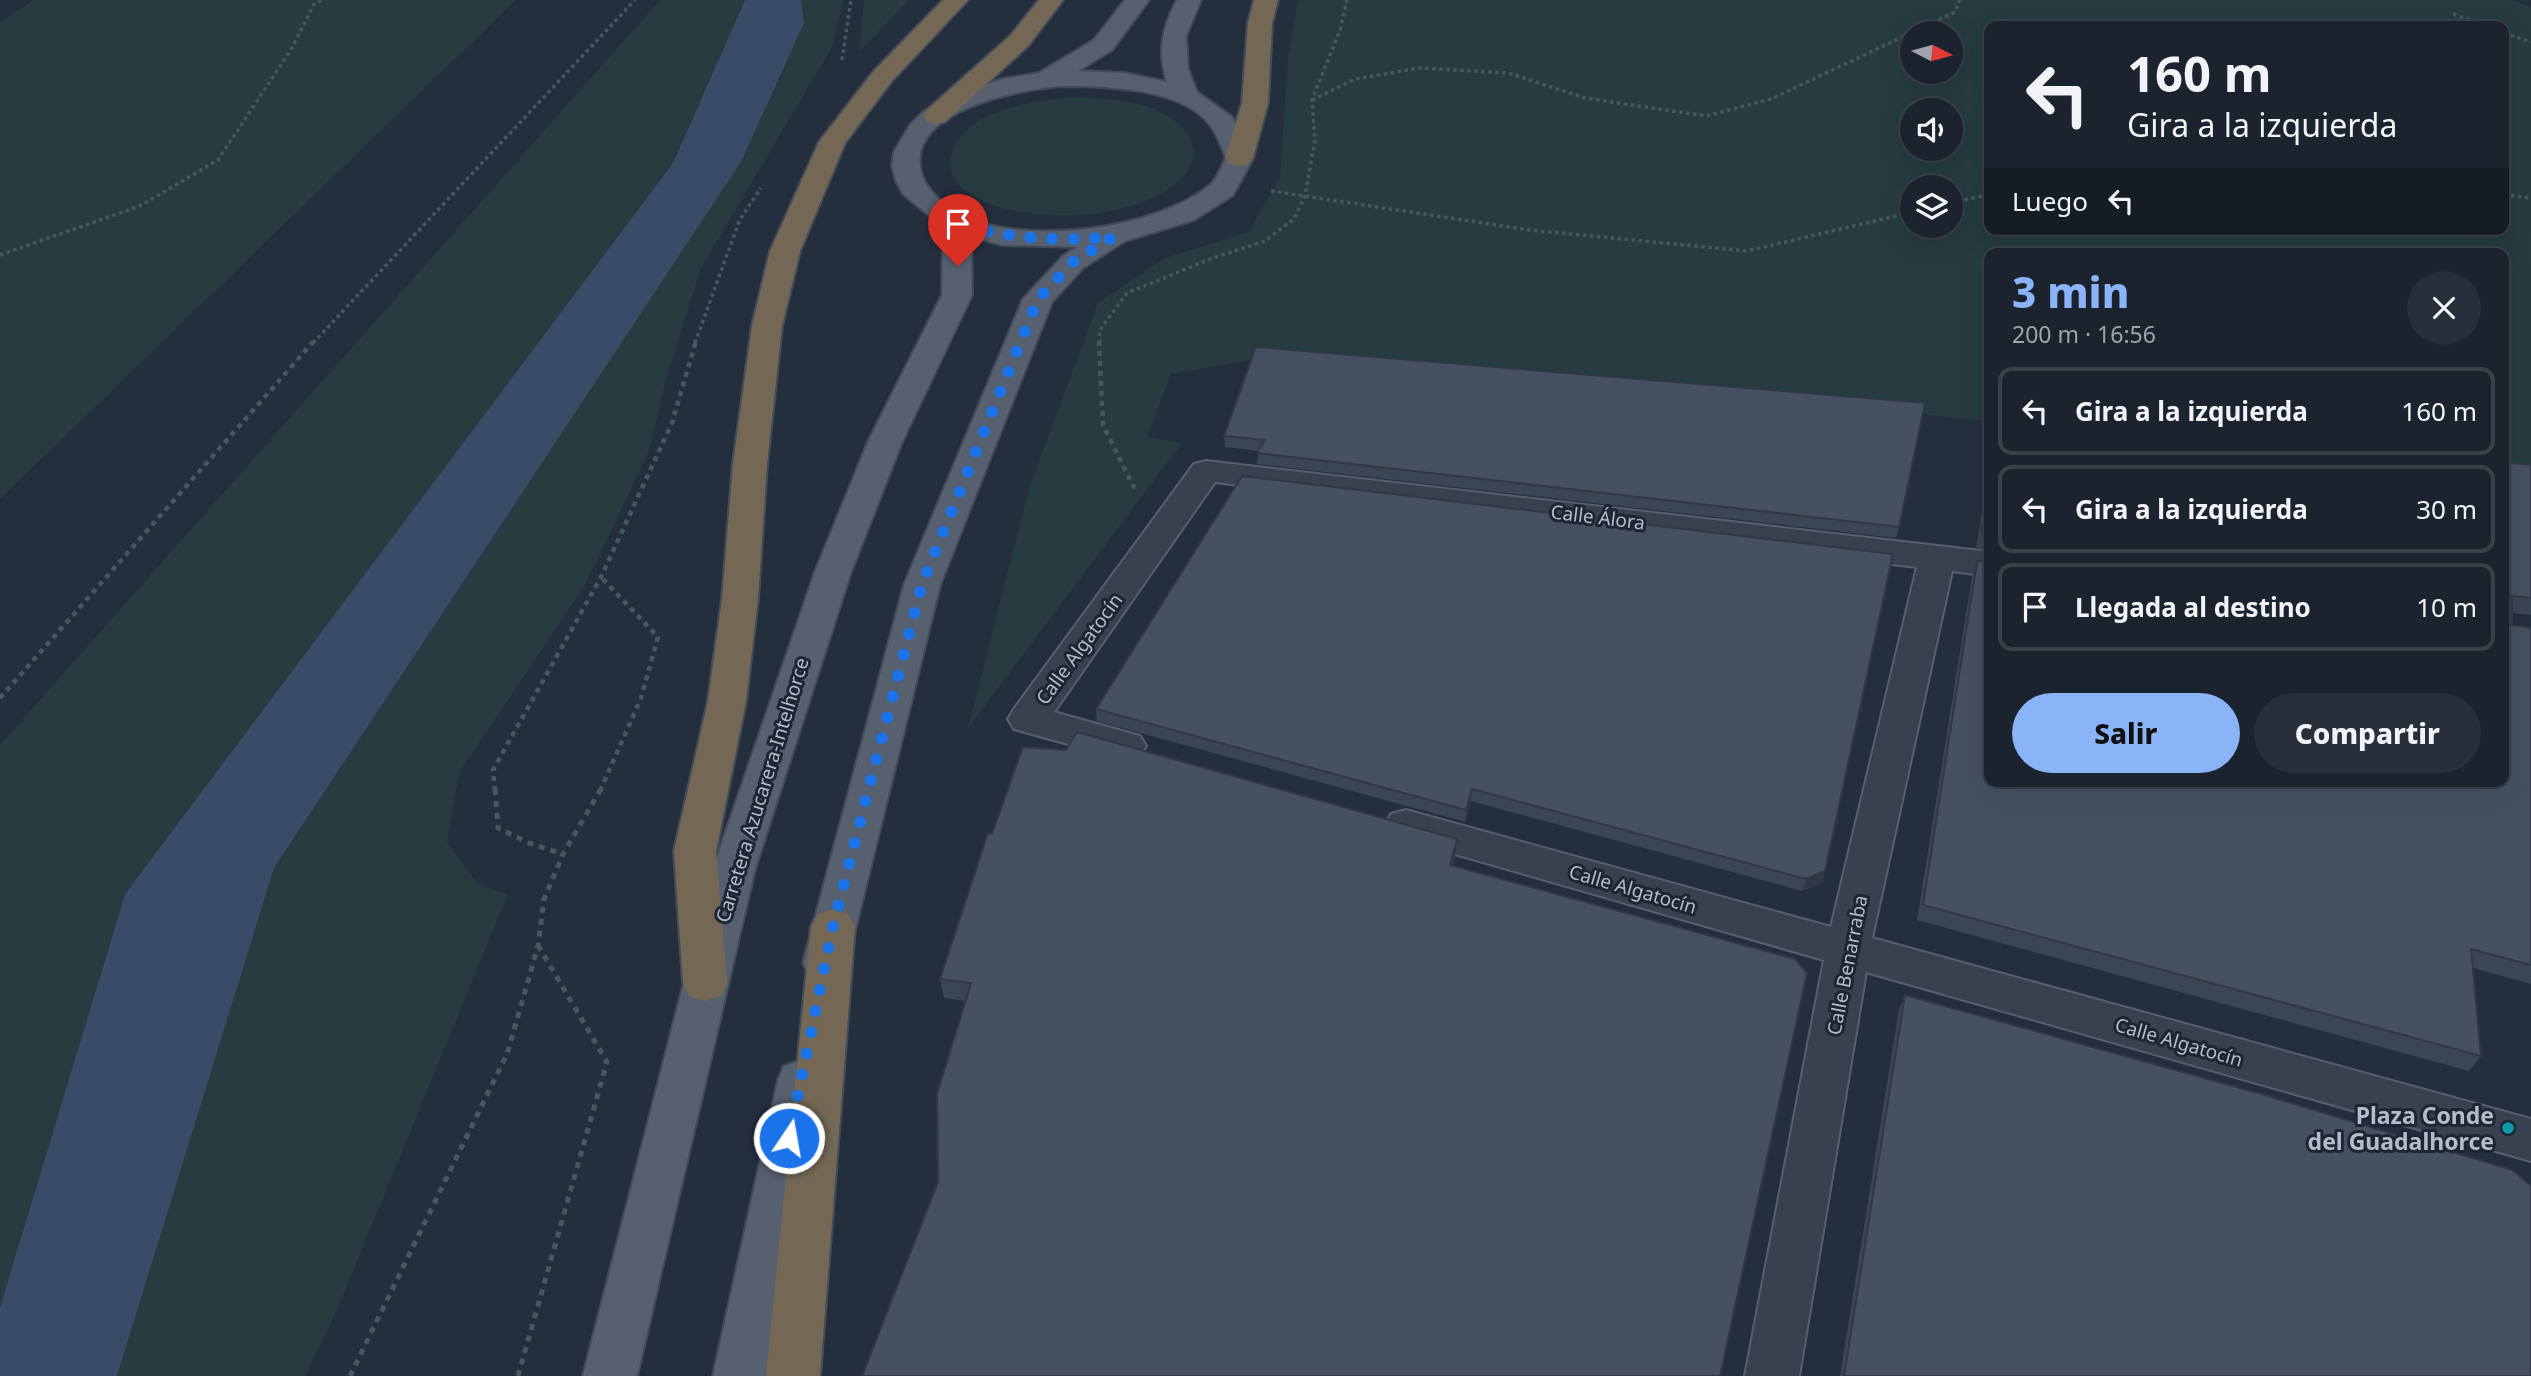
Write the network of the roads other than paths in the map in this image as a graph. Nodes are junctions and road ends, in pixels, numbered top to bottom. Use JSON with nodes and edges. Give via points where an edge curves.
{"nodes":[{"id":1,"x":956,"y":0,"type":"edge"},
{"id":2,"x":1051,"y":0,"type":"edge"},
{"id":3,"x":1137,"y":0,"type":"edge"},
{"id":4,"x":1188,"y":0,"type":"edge"},
{"id":5,"x":1266,"y":0,"type":"edge"},
{"id":6,"x":1045,"y":79,"type":"junction"},
{"id":7,"x":1185,"y":95,"type":"junction"},
{"id":8,"x":936,"y":116,"type":"junction"},
{"id":9,"x":1239,"y":158,"type":"junction"},
{"id":10,"x":957,"y":223,"type":"junction"},
{"id":11,"x":1113,"y":237,"type":"junction"},
{"id":12,"x":1206,"y":471,"type":"joint"},
{"id":13,"x":1937,"y":557,"type":"junction"},
{"id":14,"x":1984,"y":563,"type":"edge"},
{"id":15,"x":1163,"y":757,"type":"edge"},
{"id":16,"x":1364,"y":813,"type":"edge"},
{"id":17,"x":833,"y":926,"type":"junction"},
{"id":18,"x":1848,"y":949,"type":"junction"},
{"id":19,"x":705,"y":983,"type":"junction"},
{"id":20,"x":2531,"y":1140,"type":"edge"},
{"id":21,"x":610,"y":1376,"type":"edge"},
{"id":22,"x":740,"y":1376,"type":"edge"},
{"id":23,"x":793,"y":1376,"type":"edge"},
{"id":24,"x":1772,"y":1376,"type":"edge"}],
"edges":[{"from":1,"to":19,"type":"highway","via":[[882,77],[832,142],[785,251],[767,326],[727,701],[695,851]]},
{"from":2,"to":8,"type":"highway","via":[[1019,41]]},
{"from":3,"to":6,"type":"main road","via":[[1103,45]]},
{"from":4,"to":7,"type":"main road","via":[[1170,44]]},
{"from":5,"to":9,"type":"highway","via":[[1260,23],[1255,103]]},
{"from":6,"to":7,"type":"main road","via":[[1124,79]]},
{"from":6,"to":8,"type":"main road","via":[[981,94]]},
{"from":7,"to":9,"type":"main road","via":[[1213,112],[1236,136]]},
{"from":8,"to":10,"type":"main road","via":[[909,145],[904,173],[921,201]]},
{"from":9,"to":11,"type":"main road","via":[[1223,189],[1204,204],[1172,221]]},
{"from":10,"to":11,"type":"main road","via":[[988,233],[1057,241]]},
{"from":10,"to":19,"type":"main road","name":"Carretera Azucarera-Intelhorce","via":[[957,295],[885,442],[833,572],[738,857]]},
{"from":11,"to":17,"type":"main road","via":[[1073,262],[1038,299],[1001,385],[922,584]]},
{"from":12,"to":13,"type":"street","name":"Calle Álora"},
{"from":12,"to":15,"type":"street","name":"Calle Algatocín","via":[[1028,719]]},
{"from":13,"to":14,"type":"street","name":"Calle Álora"},
{"from":13,"to":18,"type":"street","name":"Calle Benarraba"},
{"from":16,"to":18,"type":"street","name":"Calle Algatocín"},
{"from":17,"to":22,"type":"main road"},
{"from":17,"to":23,"type":"highway"},
{"from":18,"to":20,"type":"street","name":"Calle Algatocín"},
{"from":18,"to":24,"type":"street","name":"Calle Benarraba"},
{"from":19,"to":21,"type":"main road","name":"Carretera Azucarera-Intelhorce"}]}
